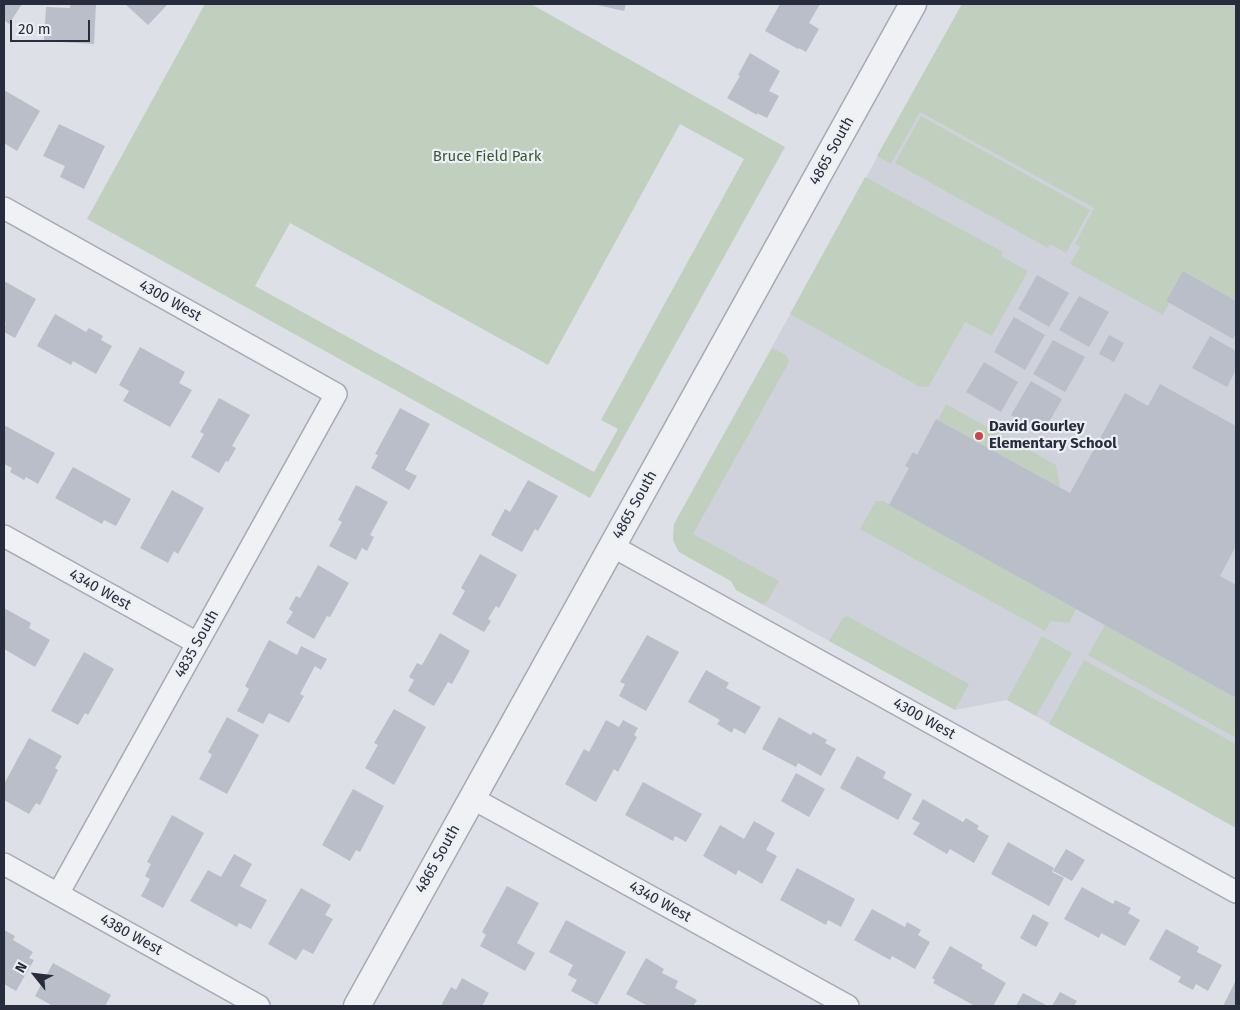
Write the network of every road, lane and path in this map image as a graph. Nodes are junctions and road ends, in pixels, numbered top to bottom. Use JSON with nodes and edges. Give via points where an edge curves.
{"nodes":[{"id":1,"x":913,"y":4,"type":"edge"},
{"id":2,"x":4,"y":208,"type":"edge"},
{"id":3,"x":336,"y":394,"type":"joint"},
{"id":4,"x":4,"y":536,"type":"edge"},
{"id":5,"x":612,"y":546,"type":"junction"},
{"id":6,"x":197,"y":644,"type":"junction"},
{"id":7,"x":472,"y":798,"type":"junction"},
{"id":8,"x":4,"y":864,"type":"edge"},
{"id":9,"x":1236,"y":892,"type":"edge"},
{"id":10,"x":58,"y":894,"type":"junction"},
{"id":11,"x":259,"y":1006,"type":"edge"},
{"id":12,"x":357,"y":1006,"type":"edge"},
{"id":13,"x":848,"y":1006,"type":"edge"}],
"edges":[{"from":1,"to":5,"type":"street","name":"4865 South"},
{"from":2,"to":3,"type":"street","name":"4300 West"},
{"from":3,"to":6,"type":"street","name":"4835 South"},
{"from":4,"to":6,"type":"street","name":"4340 West"},
{"from":5,"to":7,"type":"street","name":"4865 South"},
{"from":5,"to":9,"type":"street","name":"4300 West"},
{"from":6,"to":10,"type":"street","name":"4835 South"},
{"from":7,"to":12,"type":"street","name":"4865 South"},
{"from":7,"to":13,"type":"street","name":"4340 West"},
{"from":8,"to":10,"type":"street","name":"4380 West"},
{"from":10,"to":11,"type":"street","name":"4380 West"}]}
